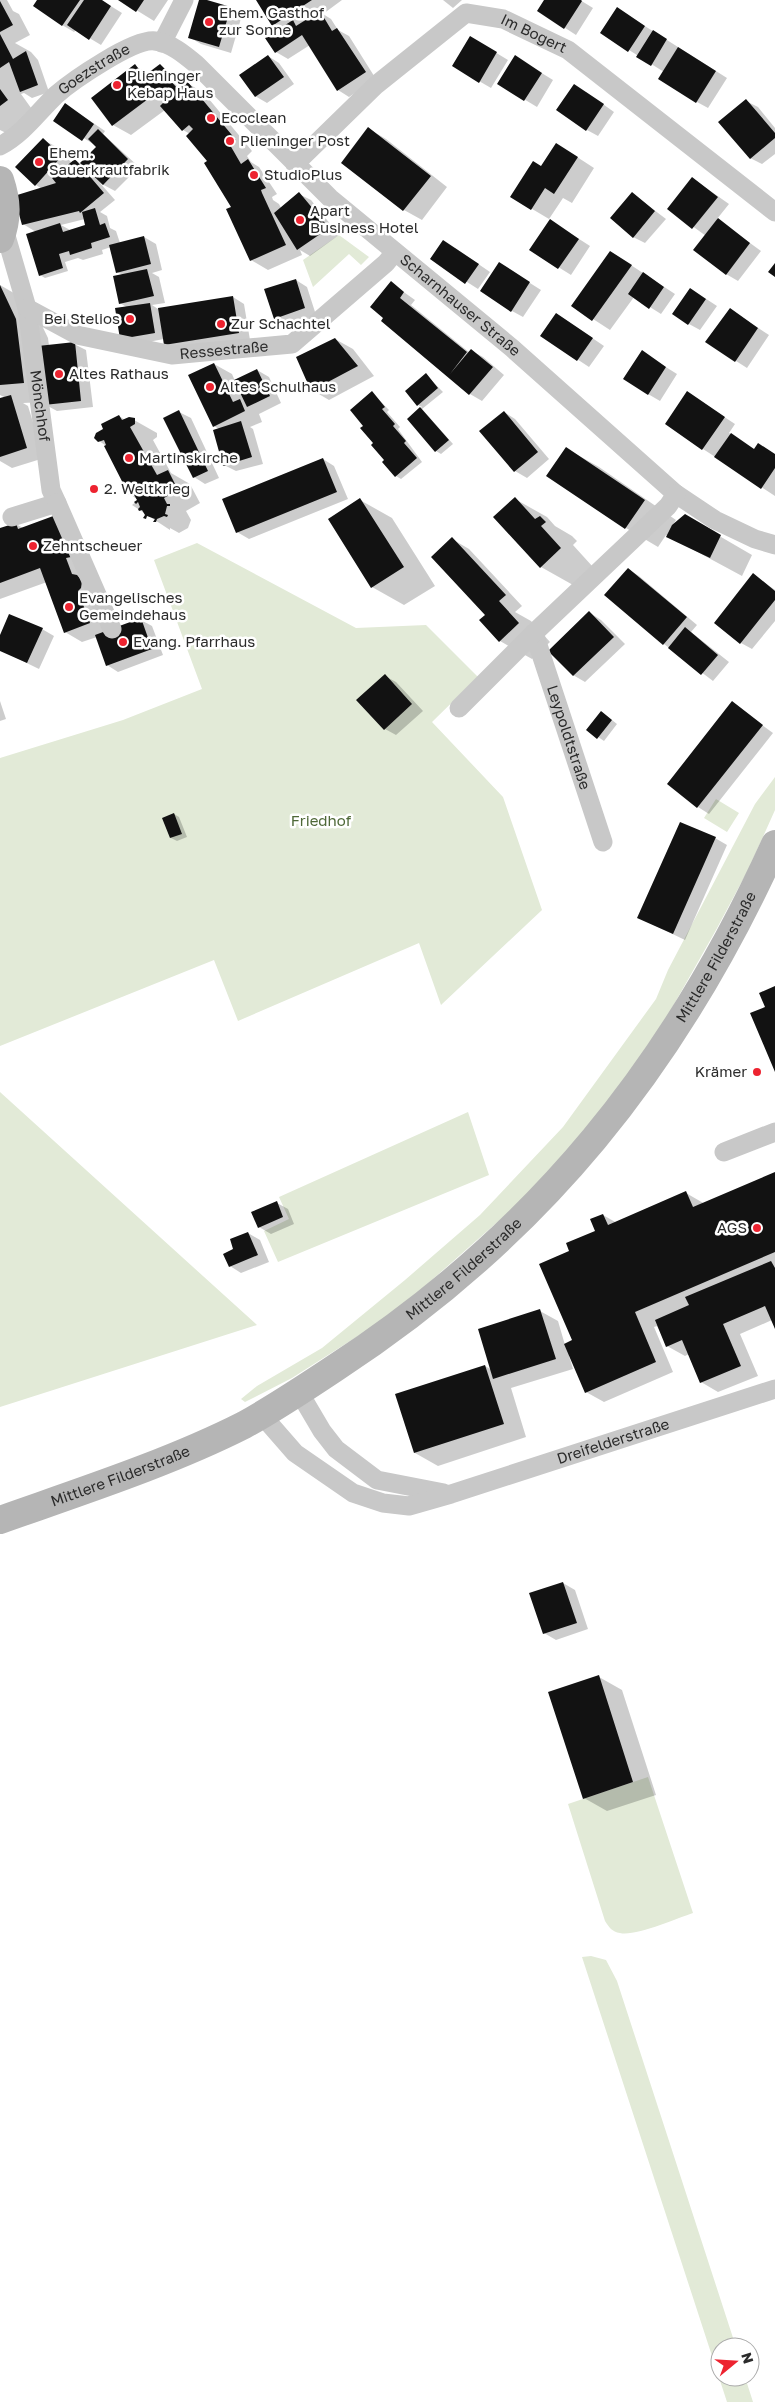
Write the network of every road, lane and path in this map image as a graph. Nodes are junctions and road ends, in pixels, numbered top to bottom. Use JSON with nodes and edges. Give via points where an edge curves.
{"nodes":[{"id":1,"x":184,"y":0,"type":"edge"},
{"id":2,"x":162,"y":43,"type":"junction"},
{"id":3,"x":0,"y":146,"type":"edge"},
{"id":4,"x":295,"y":164,"type":"junction"},
{"id":5,"x":0,"y":180,"type":"edge"},
{"id":6,"x":775,"y":212,"type":"edge"},
{"id":7,"x":2,"y":234,"type":"edge"},
{"id":8,"x":395,"y":252,"type":"junction"},
{"id":9,"x":0,"y":263,"type":"edge"},
{"id":10,"x":17,"y":275,"type":"junction"},
{"id":11,"x":27,"y":308,"type":"junction"},
{"id":12,"x":676,"y":494,"type":"junction"},
{"id":13,"x":57,"y":503,"type":"junction"},
{"id":14,"x":12,"y":516,"type":"dead end"},
{"id":15,"x":775,"y":545,"type":"edge"},
{"id":16,"x":112,"y":629,"type":"dead end"},
{"id":17,"x":534,"y":633,"type":"junction"},
{"id":18,"x":459,"y":708,"type":"dead end"},
{"id":19,"x":603,"y":842,"type":"dead end"},
{"id":20,"x":775,"y":844,"type":"edge"},
{"id":21,"x":775,"y":1132,"type":"edge"},
{"id":22,"x":724,"y":1152,"type":"dead end"},
{"id":23,"x":775,"y":1389,"type":"edge"},
{"id":24,"x":299,"y":1392,"type":"junction"},
{"id":25,"x":262,"y":1414,"type":"junction"},
{"id":26,"x":451,"y":1494,"type":"junction"},
{"id":27,"x":0,"y":1520,"type":"edge"}],
"edges":[{"from":1,"to":2,"type":"street"},
{"from":2,"to":3,"type":"street","name":"Goezstraße","via":[[154,40],[141,42],[97,66],[56,95],[20,133]]},
{"from":2,"to":4,"type":"street","name":"Scharnhauser Straße","via":[[197,65]]},
{"from":4,"to":6,"type":"street","name":"Im Bogert","via":[[376,85],[466,12],[503,19],[568,50]]},
{"from":4,"to":8,"type":"street","name":"Scharnhauser Straße"},
{"from":5,"to":7,"type":"main road","via":[[7,206]]},
{"from":7,"to":10,"type":"street"},
{"from":8,"to":11,"type":"street","name":"Ressestraße","via":[[292,344],[172,355],[76,335]]},
{"from":8,"to":12,"type":"street","name":"Scharnhauser Straße","via":[[512,348]]},
{"from":9,"to":10,"type":"street"},
{"from":10,"to":11,"type":"street"},
{"from":11,"to":13,"type":"street","name":"Mönchhof","via":[[51,490]]},
{"from":12,"to":15,"type":"street","name":"Scharnhauser Straße","via":[[716,520]]},
{"from":12,"to":17,"type":"street","via":[[668,506]]},
{"from":13,"to":14,"type":"street"},
{"from":13,"to":16,"type":"street","name":"Mönchhof"},
{"from":17,"to":18,"type":"street"},
{"from":17,"to":19,"type":"street","name":"Leypoldtstraße"},
{"from":20,"to":24,"type":"main road","name":"Mittlere Filderstraße","via":[[720,954],[658,1056],[614,1116],[559,1181],[499,1241],[416,1312]]},
{"from":21,"to":22,"type":"street"},
{"from":23,"to":26,"type":"street","name":"Dreifelderstraße"},
{"from":24,"to":25,"type":"main road","name":"Mittlere Filderstraße"},
{"from":24,"to":26,"type":"street","name":"Dreifelderstraße","via":[[336,1449],[377,1480]]},
{"from":25,"to":26,"type":"street","name":"Dreifelderstraße","via":[[296,1453],[353,1493],[383,1503],[409,1506]]},
{"from":25,"to":27,"type":"main road","name":"Mittlere Filderstraße","via":[[172,1456]]}]}
